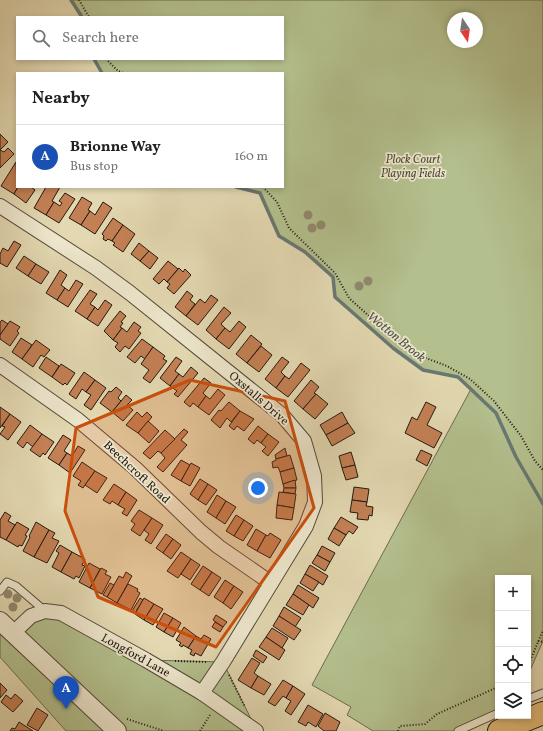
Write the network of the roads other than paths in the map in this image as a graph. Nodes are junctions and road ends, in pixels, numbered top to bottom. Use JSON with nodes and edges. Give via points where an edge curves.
{"nodes":[{"id":1,"x":0,"y":206,"type":"edge"},
{"id":2,"x":0,"y":365,"type":"edge"},
{"id":3,"x":271,"y":582,"type":"junction"},
{"id":4,"x":0,"y":591,"type":"edge"},
{"id":5,"x":45,"y":611,"type":"junction"},
{"id":6,"x":6,"y":627,"type":"edge"},
{"id":7,"x":543,"y":692,"type":"edge"},
{"id":8,"x":202,"y":693,"type":"junction"},
{"id":9,"x":531,"y":698,"type":"edge"},
{"id":10,"x":543,"y":713,"type":"edge"},
{"id":11,"x":495,"y":714,"type":"edge"},
{"id":12,"x":117,"y":731,"type":"edge"},
{"id":13,"x":256,"y":731,"type":"edge"},
{"id":14,"x":458,"y":731,"type":"edge"},
{"id":15,"x":499,"y":731,"type":"edge"}],
"edges":[{"from":1,"to":3,"type":"street","name":"Oxstalls Drive","via":[[130,293],[282,415],[304,441],[314,476],[315,502],[306,526]]},
{"from":2,"to":3,"type":"street","name":"Beechcroft Road","via":[[78,420],[135,468],[201,532]]},
{"from":3,"to":8,"type":"street","name":"Oxstalls Drive"},
{"from":4,"to":5,"type":"lane","via":[[7,582],[16,586]]},
{"from":5,"to":6,"type":"street"},
{"from":5,"to":8,"type":"street","name":"Longford Lane","via":[[61,613]]},
{"from":6,"to":12,"type":"street"},
{"from":7,"to":9,"type":"lane"},
{"from":8,"to":13,"type":"street","name":"Longford Lane"},
{"from":10,"to":15,"type":"highway"},
{"from":11,"to":14,"type":"lane"}]}
